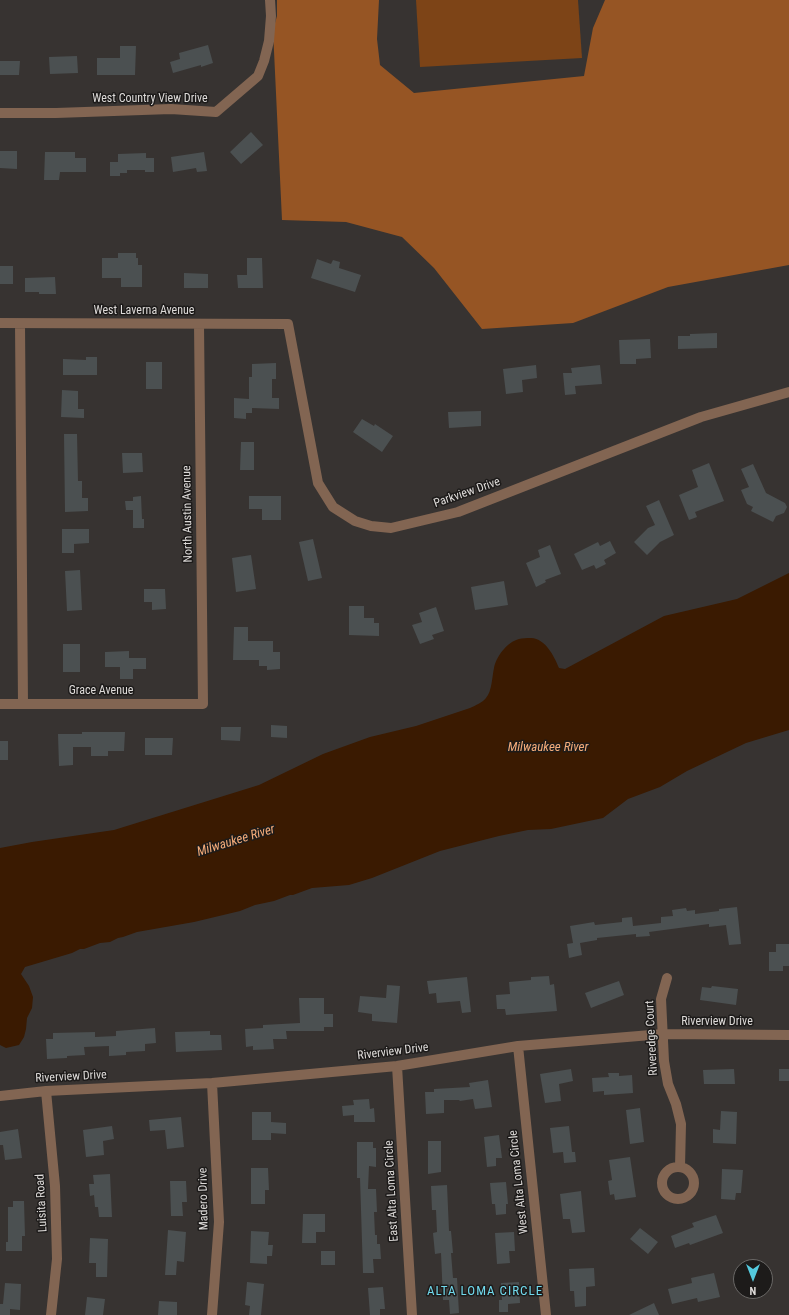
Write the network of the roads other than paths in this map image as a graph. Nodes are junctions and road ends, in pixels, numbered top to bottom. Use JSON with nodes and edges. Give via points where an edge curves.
{"nodes":[{"id":1,"x":270,"y":0,"type":"edge"},
{"id":2,"x":0,"y":113,"type":"edge"},
{"id":3,"x":0,"y":323,"type":"edge"},
{"id":4,"x":20,"y":324,"type":"junction"},
{"id":5,"x":199,"y":324,"type":"junction"},
{"id":6,"x":288,"y":324,"type":"joint"},
{"id":7,"x":789,"y":392,"type":"edge"},
{"id":8,"x":0,"y":704,"type":"edge"},
{"id":9,"x":23,"y":704,"type":"junction"},
{"id":10,"x":203,"y":704,"type":"joint"},
{"id":11,"x":667,"y":978,"type":"dead end"},
{"id":12,"x":662,"y":1034,"type":"junction"},
{"id":13,"x":789,"y":1035,"type":"edge"},
{"id":14,"x":518,"y":1046,"type":"junction"},
{"id":15,"x":398,"y":1066,"type":"junction"},
{"id":16,"x":212,"y":1083,"type":"junction"},
{"id":17,"x":46,"y":1090,"type":"junction"},
{"id":18,"x":0,"y":1096,"type":"edge"},
{"id":19,"x":680,"y":1167,"type":"dead end"},
{"id":20,"x":50,"y":1315,"type":"edge"},
{"id":21,"x":212,"y":1315,"type":"edge"},
{"id":22,"x":412,"y":1315,"type":"edge"},
{"id":23,"x":546,"y":1315,"type":"edge"}],
"edges":[{"from":1,"to":2,"type":"street","name":"West Country View Drive","via":[[270,41],[258,76],[216,112],[171,110]]},
{"from":3,"to":4,"type":"street","name":"West Laverna Avenue"},
{"from":4,"to":5,"type":"street","name":"West Laverna Avenue"},
{"from":4,"to":9,"type":"street"},
{"from":5,"to":6,"type":"street","name":"West Laverna Avenue"},
{"from":5,"to":10,"type":"street","name":"North Austin Avenue"},
{"from":6,"to":7,"type":"street","name":"Parkview Drive","via":[[318,483],[332,507],[355,521],[371,526],[391,528],[458,512],[700,417]]},
{"from":8,"to":9,"type":"street","name":"Grace Avenue"},
{"from":9,"to":10,"type":"street","name":"Grace Avenue"},
{"from":11,"to":12,"type":"street","name":"Riveredge Court","via":[[661,999]]},
{"from":12,"to":13,"type":"street","name":"Riverview Drive"},
{"from":12,"to":14,"type":"street","name":"Riverview Drive"},
{"from":12,"to":19,"type":"street","name":"Riveredge Court","via":[[668,1084],[681,1124]]},
{"from":14,"to":15,"type":"street","name":"Riverview Drive"},
{"from":14,"to":23,"type":"street","name":"West Alta Loma Circle"},
{"from":15,"to":16,"type":"street","name":"Riverview Drive"},
{"from":15,"to":22,"type":"street","name":"East Alta Loma Circle"},
{"from":16,"to":17,"type":"street","name":"Riverview Drive"},
{"from":16,"to":21,"type":"street","name":"Madero Drive","via":[[219,1222]]},
{"from":17,"to":18,"type":"street","name":"Riverview Drive"},
{"from":17,"to":20,"type":"street","name":"Luisita Road","via":[[55,1186],[57,1259]]}]}
